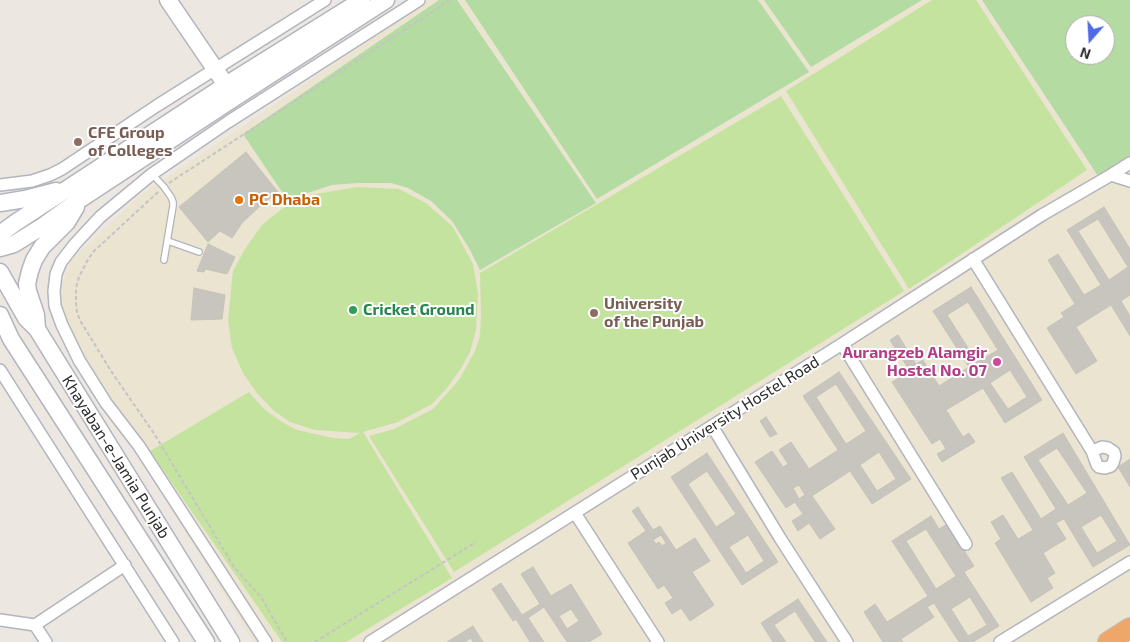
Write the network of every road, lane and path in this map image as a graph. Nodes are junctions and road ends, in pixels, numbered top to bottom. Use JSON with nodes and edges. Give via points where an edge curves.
{"nodes":[{"id":1,"x":168,"y":0,"type":"edge"},
{"id":2,"x":325,"y":0,"type":"edge"},
{"id":3,"x":362,"y":0,"type":"edge"},
{"id":4,"x":386,"y":0,"type":"edge"},
{"id":5,"x":419,"y":0,"type":"edge"},
{"id":6,"x":450,"y":0,"type":"edge"},
{"id":7,"x":216,"y":70,"type":"junction"},
{"id":8,"x":226,"y":86,"type":"junction"},
{"id":9,"x":1130,"y":163,"type":"edge"},
{"id":10,"x":152,"y":174,"type":"junction"},
{"id":11,"x":1111,"y":176,"type":"junction"},
{"id":12,"x":1130,"y":181,"type":"edge"},
{"id":13,"x":0,"y":185,"type":"edge"},
{"id":14,"x":164,"y":187,"type":"junction"},
{"id":15,"x":66,"y":189,"type":"junction"},
{"id":16,"x":79,"y":200,"type":"junction"},
{"id":17,"x":0,"y":203,"type":"edge"},
{"id":18,"x":0,"y":234,"type":"edge"},
{"id":19,"x":168,"y":241,"type":"junction"},
{"id":20,"x":0,"y":248,"type":"edge"},
{"id":21,"x":199,"y":252,"type":"dead end"},
{"id":22,"x":973,"y":259,"type":"junction"},
{"id":23,"x":164,"y":260,"type":"dead end"},
{"id":24,"x":0,"y":272,"type":"edge"},
{"id":25,"x":0,"y":315,"type":"edge"},
{"id":26,"x":37,"y":330,"type":"junction"},
{"id":27,"x":5,"y":333,"type":"edge"},
{"id":28,"x":842,"y":344,"type":"junction"},
{"id":29,"x":0,"y":370,"type":"edge"},
{"id":30,"x":712,"y":426,"type":"junction"},
{"id":31,"x":1092,"y":451,"type":"dead end"},
{"id":32,"x":575,"y":513,"type":"junction"},
{"id":33,"x":476,"y":542,"type":"dead end"},
{"id":34,"x":966,"y":544,"type":"dead end"},
{"id":35,"x":1130,"y":562,"type":"edge"},
{"id":36,"x":125,"y":565,"type":"junction"},
{"id":37,"x":0,"y":620,"type":"edge"},
{"id":38,"x":35,"y":625,"type":"junction"},
{"id":39,"x":1130,"y":628,"type":"edge"},
{"id":40,"x":46,"y":642,"type":"edge"},
{"id":41,"x":173,"y":642,"type":"edge"},
{"id":42,"x":206,"y":642,"type":"edge"},
{"id":43,"x":231,"y":642,"type":"edge"},
{"id":44,"x":266,"y":642,"type":"edge"},
{"id":45,"x":287,"y":642,"type":"edge"},
{"id":46,"x":315,"y":642,"type":"edge"},
{"id":47,"x":370,"y":642,"type":"edge"},
{"id":48,"x":658,"y":642,"type":"edge"},
{"id":49,"x":847,"y":642,"type":"edge"},
{"id":50,"x":1000,"y":642,"type":"edge"},
{"id":51,"x":1108,"y":642,"type":"edge"}],
"edges":[{"from":1,"to":7,"type":"main road"},
{"from":2,"to":7,"type":"street"},
{"from":3,"to":8,"type":"main road"},
{"from":4,"to":16,"type":"main road"},
{"from":5,"to":10,"type":"street"},
{"from":6,"to":14,"type":"path"},
{"from":7,"to":8,"type":"main road"},
{"from":7,"to":13,"type":"street","via":[[50,175]]},
{"from":8,"to":15,"type":"main road"},
{"from":9,"to":11,"type":"street","name":"Punjab University Hostel Road"},
{"from":10,"to":14,"type":"lane"},
{"from":10,"to":44,"type":"street","via":[[100,217],[61,262],[56,274],[55,306],[79,360],[106,403],[139,446]]},
{"from":11,"to":12,"type":"street"},
{"from":11,"to":22,"type":"street","name":"Punjab University Hostel Road","via":[[1042,214]]},
{"from":14,"to":19,"type":"lane","via":[[173,206]]},
{"from":14,"to":45,"type":"path","via":[[93,252],[76,288],[78,313],[110,371],[155,435],[234,567],[261,597]]},
{"from":15,"to":17,"type":"main road"},
{"from":15,"to":18,"type":"main road"},
{"from":16,"to":20,"type":"main road","via":[[14,244]]},
{"from":16,"to":26,"type":"main road","via":[[67,222],[42,246],[28,276]]},
{"from":19,"to":21,"type":"lane"},
{"from":19,"to":23,"type":"lane"},
{"from":22,"to":28,"type":"street","name":"Punjab University Hostel Road"},
{"from":22,"to":31,"type":"street"},
{"from":24,"to":26,"type":"main road","name":"Khayaban-e-Jamia Punjab","via":[[26,318]]},
{"from":25,"to":27,"type":"main road","name":"Khayaban-e-Jamia Punjab"},
{"from":26,"to":43,"type":"main road","name":"Khayaban-e-Jamia Punjab"},
{"from":27,"to":42,"type":"main road","name":"Khayaban-e-Jamia Punjab"},
{"from":28,"to":30,"type":"street","name":"Punjab University Hostel Road"},
{"from":28,"to":34,"type":"street"},
{"from":29,"to":36,"type":"street"},
{"from":30,"to":32,"type":"street","name":"Punjab University Hostel Road"},
{"from":30,"to":49,"type":"street"},
{"from":32,"to":47,"type":"street","name":"Punjab University Hostel Road"},
{"from":32,"to":48,"type":"street"},
{"from":33,"to":46,"type":"path"},
{"from":35,"to":50,"type":"street"},
{"from":36,"to":38,"type":"street"},
{"from":36,"to":41,"type":"street"},
{"from":37,"to":38,"type":"street"},
{"from":38,"to":40,"type":"street"},
{"from":39,"to":51,"type":"highway"}]}
